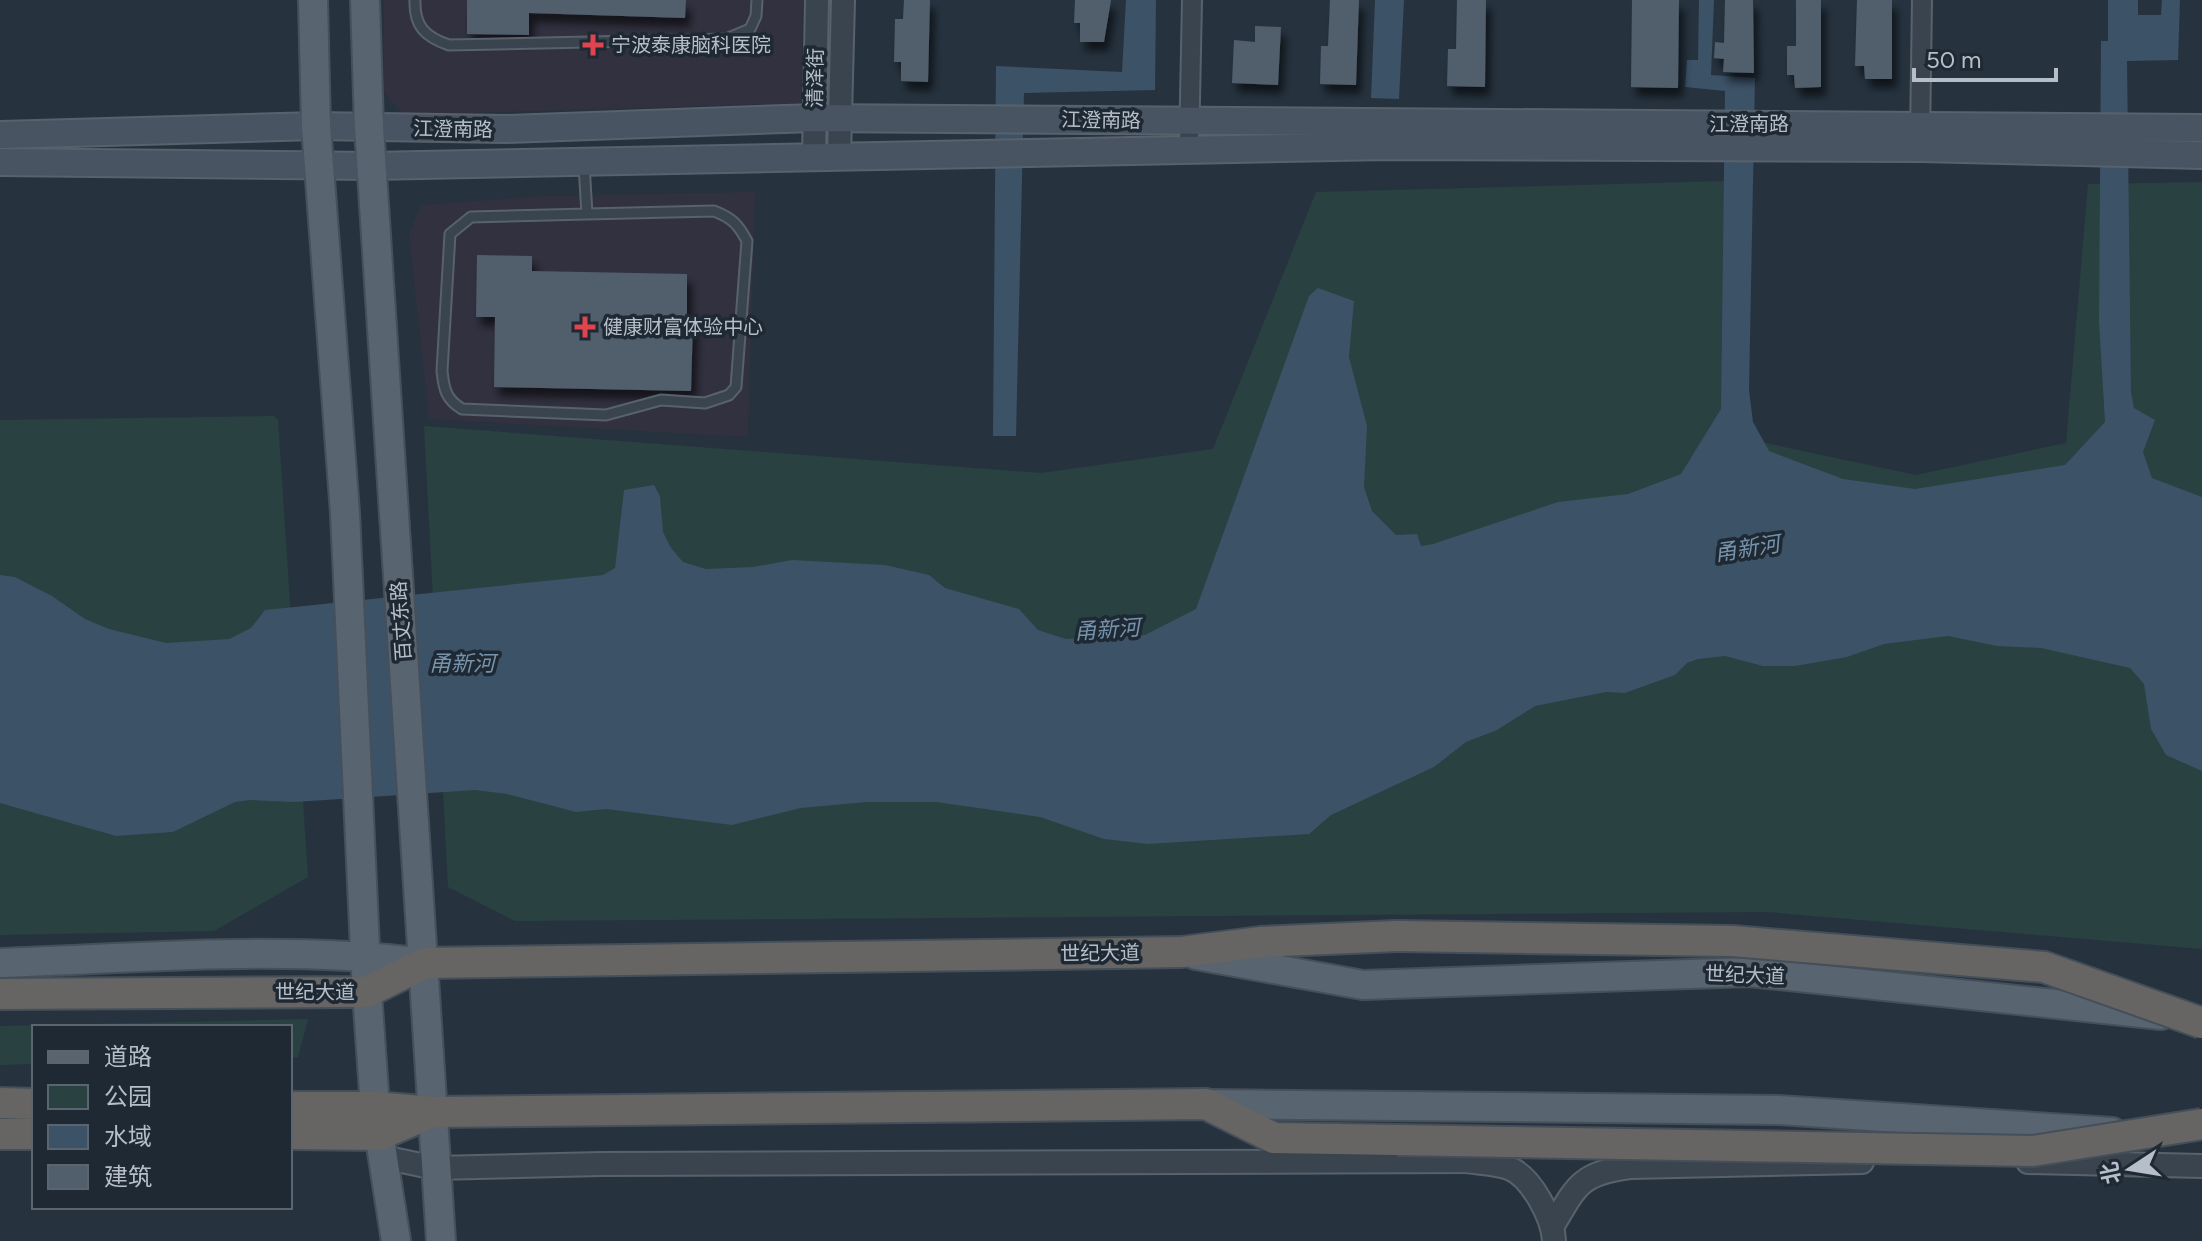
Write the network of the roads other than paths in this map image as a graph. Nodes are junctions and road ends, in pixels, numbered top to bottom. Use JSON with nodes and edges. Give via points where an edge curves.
{"nodes":[{"id":1,"x":313,"y":0,"type":"edge"},
{"id":2,"x":365,"y":0,"type":"edge"},
{"id":3,"x":415,"y":0,"type":"edge"},
{"id":4,"x":757,"y":0,"type":"edge"},
{"id":5,"x":817,"y":0,"type":"edge"},
{"id":6,"x":843,"y":0,"type":"edge"},
{"id":7,"x":1192,"y":0,"type":"edge"},
{"id":8,"x":1922,"y":0,"type":"edge"},
{"id":9,"x":827,"y":118,"type":"junction"},
{"id":10,"x":1189,"y":121,"type":"junction"},
{"id":11,"x":316,"y":126,"type":"junction"},
{"id":12,"x":369,"y":127,"type":"junction"},
{"id":13,"x":2202,"y":128,"type":"edge"},
{"id":14,"x":0,"y":135,"type":"edge"},
{"id":15,"x":1920,"y":136,"type":"junction"},
{"id":16,"x":1189,"y":148,"type":"junction"},
{"id":17,"x":2202,"y":155,"type":"edge"},
{"id":18,"x":826,"y":156,"type":"junction"},
{"id":19,"x":0,"y":162,"type":"edge"},
{"id":20,"x":584,"y":162,"type":"junction"},
{"id":21,"x":319,"y":166,"type":"junction"},
{"id":22,"x":371,"y":166,"type":"junction"},
{"id":23,"x":587,"y":214,"type":"junction"},
{"id":24,"x":1182,"y":952,"type":"junction"},
{"id":25,"x":365,"y":956,"type":"junction"},
{"id":26,"x":0,"y":963,"type":"edge"},
{"id":27,"x":425,"y":963,"type":"junction"},
{"id":28,"x":367,"y":992,"type":"junction"},
{"id":29,"x":0,"y":994,"type":"edge"},
{"id":30,"x":2202,"y":1021,"type":"edge"},
{"id":31,"x":0,"y":1103,"type":"edge"},
{"id":32,"x":32,"y":1104,"type":"edge"},
{"id":33,"x":1206,"y":1104,"type":"junction"},
{"id":34,"x":292,"y":1108,"type":"edge"},
{"id":35,"x":432,"y":1112,"type":"junction"},
{"id":36,"x":2202,"y":1124,"type":"edge"},
{"id":37,"x":379,"y":1133,"type":"junction"},
{"id":38,"x":0,"y":1134,"type":"edge"},
{"id":39,"x":32,"y":1134,"type":"edge"},
{"id":40,"x":292,"y":1134,"type":"edge"},
{"id":41,"x":2202,"y":1137,"type":"edge"},
{"id":42,"x":2202,"y":1166,"type":"edge"},
{"id":43,"x":436,"y":1181,"type":"junction"},
{"id":44,"x":1554,"y":1233,"type":"edge"},
{"id":45,"x":396,"y":1241,"type":"edge"},
{"id":46,"x":441,"y":1241,"type":"edge"}],
"edges":[{"from":1,"to":11,"type":"main road"},
{"from":2,"to":12,"type":"main road","name":"百丈东路"},
{"from":3,"to":4,"type":"lane","via":[[421,29],[449,45],[726,39],[750,29]]},
{"from":5,"to":9,"type":"street","name":"清泽街"},
{"from":6,"to":9,"type":"street","name":"清泽街"},
{"from":7,"to":10,"type":"street"},
{"from":8,"to":15,"type":"street"},
{"from":9,"to":10,"type":"main road","name":"江澄南路"},
{"from":9,"to":12,"type":"main road","name":"江澄南路","via":[[505,129]]},
{"from":9,"to":18,"type":"street","name":"清泽街"},
{"from":10,"to":15,"type":"main road","name":"江澄南路"},
{"from":10,"to":16,"type":"street"},
{"from":11,"to":12,"type":"main road","name":"江澄南路"},
{"from":11,"to":14,"type":"main road","name":"江澄南路"},
{"from":11,"to":21,"type":"main road"},
{"from":12,"to":22,"type":"main road","name":"百丈东路"},
{"from":13,"to":15,"type":"main road","name":"江澄南路"},
{"from":15,"to":16,"type":"main road","name":"江澄南路"},
{"from":15,"to":17,"type":"main road","name":"江澄南路"},
{"from":16,"to":18,"type":"main road","name":"江澄南路"},
{"from":18,"to":20,"type":"main road","name":"江澄南路"},
{"from":19,"to":21,"type":"main road","name":"江澄南路"},
{"from":20,"to":22,"type":"main road","name":"江澄南路"},
{"from":20,"to":23,"type":"lane"},
{"from":21,"to":22,"type":"main road","name":"江澄南路"},
{"from":21,"to":25,"type":"main road","via":[[345,513]]},
{"from":22,"to":27,"type":"main road","name":"百丈东路"},
{"from":23,"to":23,"type":"lane","via":[[714,211],[740,227],[747,241],[736,387],[705,403],[661,400],[606,415],[462,409],[451,402],[442,371],[450,234],[471,217]]},
{"from":24,"to":27,"type":"highway","name":"世纪大道"},
{"from":24,"to":30,"type":"main road","name":"世纪大道","via":[[1363,985],[1750,972]]},
{"from":24,"to":30,"type":"highway","bridge":true,"via":[[1261,942],[1397,936],[1732,941],[2044,967]]},
{"from":25,"to":26,"type":"main road","via":[[282,952]]},
{"from":25,"to":27,"type":"main road"},
{"from":25,"to":28,"type":"main road"},
{"from":27,"to":28,"type":"highway","name":"世纪大道"},
{"from":27,"to":35,"type":"main road","name":"百丈东路"},
{"from":28,"to":29,"type":"highway","name":"世纪大道"},
{"from":28,"to":37,"type":"main road"},
{"from":31,"to":32,"type":"highway"},
{"from":33,"to":35,"type":"highway"},
{"from":33,"to":36,"type":"highway","bridge":true,"via":[[1274,1138],[2033,1151]]},
{"from":33,"to":41,"type":"main road","via":[[1778,1110]]},
{"from":34,"to":37,"type":"highway"},
{"from":35,"to":37,"type":"highway"},
{"from":35,"to":43,"type":"main road","name":"百丈东路"},
{"from":37,"to":40,"type":"highway"},
{"from":37,"to":43,"type":"street"},
{"from":37,"to":45,"type":"main road"},
{"from":38,"to":39,"type":"highway"},
{"from":42,"to":44,"type":"street","via":[[1943,1160],[1630,1167],[1598,1171],[1575,1189]]},
{"from":43,"to":44,"type":"street","via":[[616,1164],[1465,1161],[1511,1168],[1527,1183]]},
{"from":43,"to":46,"type":"main road","name":"百丈东路"}]}
